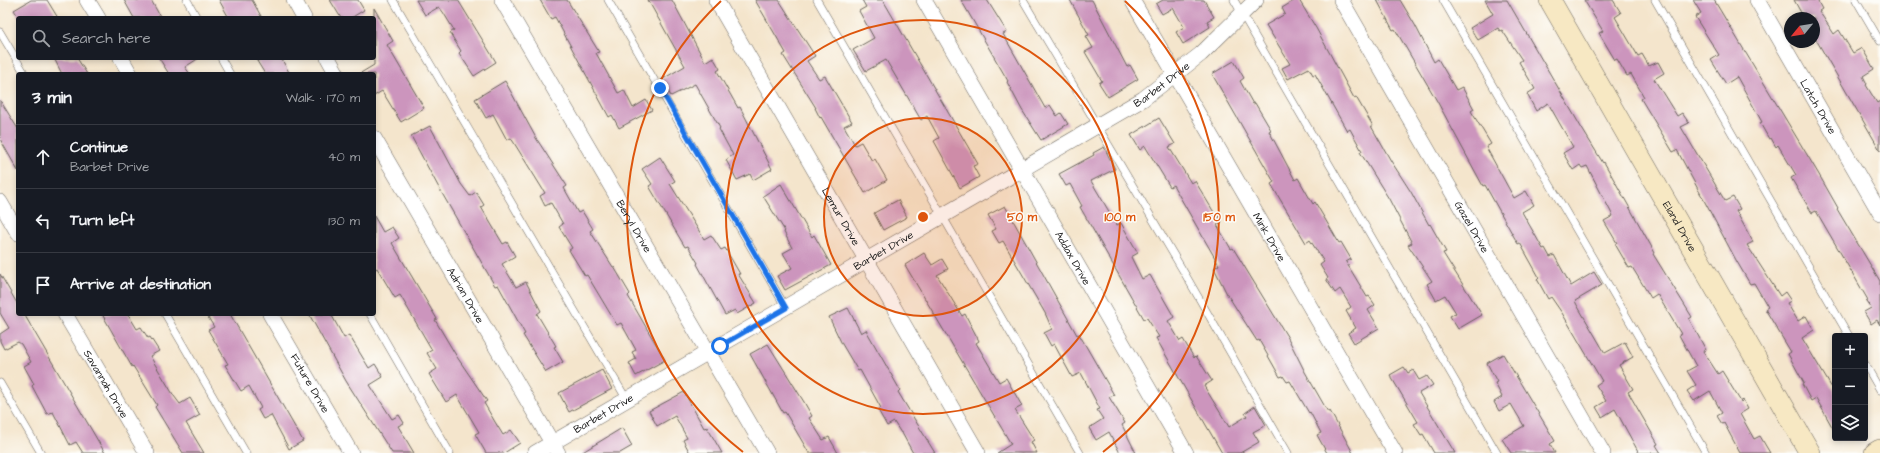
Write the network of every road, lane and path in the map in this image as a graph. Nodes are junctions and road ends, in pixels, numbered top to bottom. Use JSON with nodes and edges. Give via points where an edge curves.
{"nodes":[{"id":1,"x":87,"y":0,"type":"edge"},
{"id":2,"x":187,"y":0,"type":"edge"},
{"id":3,"x":294,"y":0,"type":"edge"},
{"id":4,"x":393,"y":0,"type":"edge"},
{"id":5,"x":502,"y":0,"type":"edge"},
{"id":6,"x":608,"y":0,"type":"edge"},
{"id":7,"x":716,"y":0,"type":"edge"},
{"id":8,"x":817,"y":0,"type":"edge"},
{"id":9,"x":924,"y":0,"type":"edge"},
{"id":10,"x":1023,"y":0,"type":"edge"},
{"id":11,"x":1132,"y":0,"type":"edge"},
{"id":12,"x":1234,"y":0,"type":"edge"},
{"id":13,"x":1256,"y":0,"type":"edge"},
{"id":14,"x":1341,"y":0,"type":"edge"},
{"id":15,"x":1443,"y":0,"type":"edge"},
{"id":16,"x":1550,"y":0,"type":"edge"},
{"id":17,"x":1655,"y":0,"type":"edge"},
{"id":18,"x":1757,"y":0,"type":"edge"},
{"id":19,"x":1856,"y":0,"type":"edge"},
{"id":20,"x":1242,"y":15,"type":"junction"},
{"id":21,"x":97,"y":16,"type":"edge"},
{"id":22,"x":197,"y":16,"type":"edge"},
{"id":23,"x":303,"y":16,"type":"edge"},
{"id":24,"x":0,"y":32,"type":"edge"},
{"id":25,"x":1880,"y":41,"type":"edge"},
{"id":26,"x":16,"y":59,"type":"edge"},
{"id":27,"x":17,"y":60,"type":"edge"},
{"id":28,"x":122,"y":60,"type":"edge"},
{"id":29,"x":222,"y":60,"type":"edge"},
{"id":30,"x":329,"y":60,"type":"edge"},
{"id":31,"x":24,"y":72,"type":"edge"},
{"id":32,"x":129,"y":72,"type":"edge"},
{"id":33,"x":229,"y":72,"type":"edge"},
{"id":34,"x":336,"y":72,"type":"edge"},
{"id":35,"x":1176,"y":76,"type":"junction"},
{"id":36,"x":1098,"y":126,"type":"junction"},
{"id":37,"x":376,"y":141,"type":"edge"},
{"id":38,"x":1023,"y":170,"type":"junction"},
{"id":39,"x":0,"y":202,"type":"edge"},
{"id":40,"x":1880,"y":213,"type":"edge"},
{"id":41,"x":943,"y":216,"type":"junction"},
{"id":42,"x":16,"y":230,"type":"edge"},
{"id":43,"x":867,"y":261,"type":"junction"},
{"id":44,"x":786,"y":308,"type":"junction"},
{"id":45,"x":67,"y":316,"type":"edge"},
{"id":46,"x":166,"y":316,"type":"edge"},
{"id":47,"x":271,"y":316,"type":"edge"},
{"id":48,"x":371,"y":316,"type":"edge"},
{"id":49,"x":1847,"y":333,"type":"edge"},
{"id":50,"x":708,"y":353,"type":"junction"},
{"id":51,"x":1868,"y":369,"type":"edge"},
{"id":52,"x":0,"y":383,"type":"edge"},
{"id":53,"x":1880,"y":390,"type":"edge"},
{"id":54,"x":627,"y":400,"type":"junction"},
{"id":55,"x":555,"y":448,"type":"edge"},
{"id":56,"x":1880,"y":450,"type":"edge"},
{"id":57,"x":41,"y":453,"type":"edge"},
{"id":58,"x":147,"y":453,"type":"edge"},
{"id":59,"x":246,"y":453,"type":"edge"},
{"id":60,"x":351,"y":453,"type":"edge"},
{"id":61,"x":450,"y":453,"type":"edge"},
{"id":62,"x":535,"y":453,"type":"edge"},
{"id":63,"x":767,"y":453,"type":"edge"},
{"id":64,"x":978,"y":453,"type":"edge"},
{"id":65,"x":1080,"y":453,"type":"edge"},
{"id":66,"x":1186,"y":453,"type":"edge"},
{"id":67,"x":1288,"y":453,"type":"edge"},
{"id":68,"x":1395,"y":453,"type":"edge"},
{"id":69,"x":1497,"y":453,"type":"edge"},
{"id":70,"x":1603,"y":453,"type":"edge"},
{"id":71,"x":1706,"y":453,"type":"edge"},
{"id":72,"x":1810,"y":453,"type":"edge"},
{"id":73,"x":1876,"y":453,"type":"edge"}],
"edges":[{"from":1,"to":21,"type":"street"},
{"from":2,"to":22,"type":"lane"},
{"from":3,"to":23,"type":"street"},
{"from":4,"to":54,"type":"lane"},
{"from":5,"to":50,"type":"street","name":"Beryl Drive"},
{"from":6,"to":44,"type":"lane"},
{"from":7,"to":43,"type":"street","name":"Lemur Drive"},
{"from":8,"to":41,"type":"lane"},
{"from":9,"to":38,"type":"street","name":"Addax Drive"},
{"from":10,"to":36,"type":"lane"},
{"from":11,"to":35,"type":"street","name":"Mink Drive"},
{"from":12,"to":20,"type":"lane"},
{"from":13,"to":20,"type":"street","name":"Barbet Drive"},
{"from":14,"to":70,"type":"street","name":"Gazel Drive"},
{"from":15,"to":71,"type":"lane"},
{"from":16,"to":72,"type":"street","name":"Eland Drive"},
{"from":17,"to":49,"type":"lane"},
{"from":18,"to":40,"type":"street","name":"Latch Drive"},
{"from":19,"to":25,"type":"lane"},
{"from":20,"to":35,"type":"street","name":"Barbet Drive"},
{"from":20,"to":69,"type":"lane"},
{"from":24,"to":26,"type":"lane"},
{"from":27,"to":31,"type":"lane"},
{"from":28,"to":32,"type":"street"},
{"from":29,"to":33,"type":"lane"},
{"from":30,"to":34,"type":"street"},
{"from":35,"to":36,"type":"street","name":"Barbet Drive"},
{"from":35,"to":68,"type":"street","name":"Mink Drive"},
{"from":36,"to":38,"type":"street","name":"Barbet Drive"},
{"from":36,"to":67,"type":"lane"},
{"from":37,"to":55,"type":"street","name":"Adrian Drive"},
{"from":38,"to":41,"type":"street","name":"Barbet Drive"},
{"from":38,"to":66,"type":"street","name":"Addax Drive"},
{"from":39,"to":42,"type":"street"},
{"from":41,"to":43,"type":"street","name":"Barbet Drive"},
{"from":41,"to":65,"type":"lane"},
{"from":43,"to":44,"type":"street","name":"Barbet Drive"},
{"from":43,"to":64,"type":"street","name":"Lemur Drive"},
{"from":44,"to":50,"type":"street","name":"Barbet Drive"},
{"from":45,"to":58,"type":"street","name":"Savannah Drive"},
{"from":46,"to":59,"type":"lane"},
{"from":47,"to":60,"type":"street","name":"Future Drive"},
{"from":48,"to":61,"type":"lane"},
{"from":50,"to":54,"type":"street","name":"Barbet Drive"},
{"from":50,"to":63,"type":"street","name":"Beryl Drive"},
{"from":51,"to":53,"type":"lane"},
{"from":52,"to":57,"type":"lane"},
{"from":54,"to":55,"type":"street","name":"Barbet Drive"},
{"from":55,"to":62,"type":"street","name":"Barbet Drive"},
{"from":56,"to":73,"type":"street"}]}
